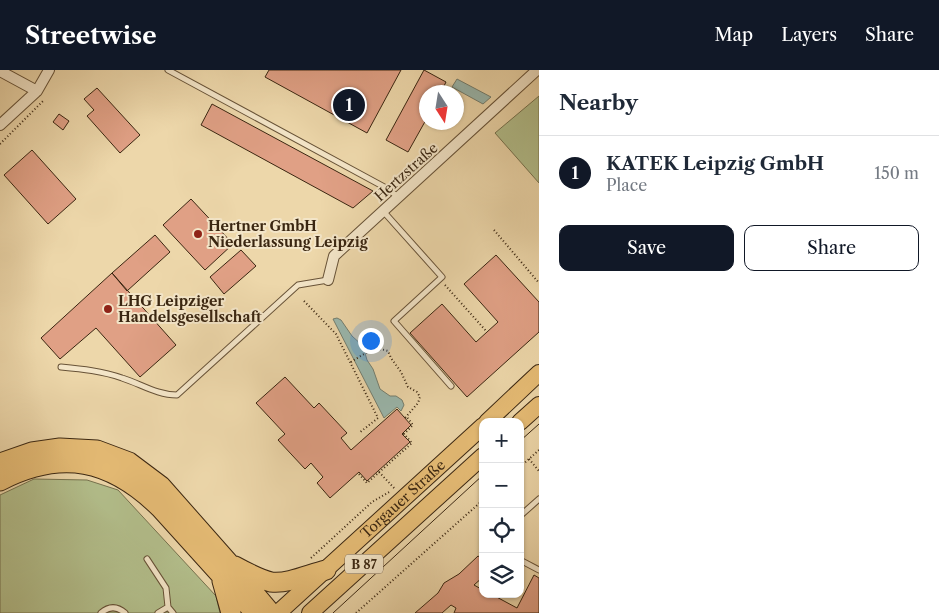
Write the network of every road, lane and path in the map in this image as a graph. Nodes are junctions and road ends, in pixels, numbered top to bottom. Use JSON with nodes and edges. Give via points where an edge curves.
{"nodes":[{"id":1,"x":0,"y":70,"type":"edge"},
{"id":2,"x":49,"y":70,"type":"edge"},
{"id":3,"x":168,"y":70,"type":"edge"},
{"id":4,"x":537,"y":70,"type":"edge"},
{"id":5,"x":37,"y":91,"type":"junction"},
{"id":6,"x":0,"y":125,"type":"edge"},
{"id":7,"x":398,"y":197,"type":"junction"},
{"id":8,"x":383,"y":211,"type":"junction"},
{"id":9,"x":494,"y":230,"type":"dead end"},
{"id":10,"x":440,"y":279,"type":"junction"},
{"id":11,"x":328,"y":280,"type":"joint"},
{"id":12,"x":539,"y":283,"type":"edge"},
{"id":13,"x":304,"y":301,"type":"dead end"},
{"id":14,"x":487,"y":332,"type":"dead end"},
{"id":15,"x":351,"y":362,"type":"junction"},
{"id":16,"x":61,"y":367,"type":"dead end"},
{"id":17,"x":539,"y":373,"type":"edge"},
{"id":18,"x":451,"y":386,"type":"dead end"},
{"id":19,"x":539,"y":405,"type":"edge"},
{"id":20,"x":491,"y":418,"type":"edge"},
{"id":21,"x":524,"y":418,"type":"edge"},
{"id":22,"x":479,"y":430,"type":"edge"},
{"id":23,"x":359,"y":433,"type":"dead end"},
{"id":24,"x":539,"y":450,"type":"edge"},
{"id":25,"x":479,"y":460,"type":"edge"},
{"id":26,"x":529,"y":460,"type":"junction"},
{"id":27,"x":0,"y":463,"type":"edge"},
{"id":28,"x":524,"y":464,"type":"edge"},
{"id":29,"x":539,"y":471,"type":"edge"},
{"id":30,"x":379,"y":472,"type":"junction"},
{"id":31,"x":359,"y":474,"type":"dead end"},
{"id":32,"x":0,"y":481,"type":"edge"},
{"id":33,"x":399,"y":486,"type":"dead end"},
{"id":34,"x":395,"y":489,"type":"junction"},
{"id":35,"x":539,"y":499,"type":"edge"},
{"id":36,"x":479,"y":504,"type":"edge"},
{"id":37,"x":524,"y":512,"type":"edge"},
{"id":38,"x":147,"y":559,"type":"dead end"},
{"id":39,"x":307,"y":561,"type":"dead end"},
{"id":40,"x":524,"y":562,"type":"edge"},
{"id":41,"x":225,"y":569,"type":"junction"},
{"id":42,"x":326,"y":570,"type":"junction"},
{"id":43,"x":539,"y":570,"type":"edge"},
{"id":44,"x":168,"y":607,"type":"junction"},
{"id":45,"x":101,"y":613,"type":"edge"},
{"id":46,"x":124,"y":613,"type":"edge"},
{"id":47,"x":158,"y":613,"type":"edge"},
{"id":48,"x":173,"y":613,"type":"edge"},
{"id":49,"x":231,"y":613,"type":"edge"},
{"id":50,"x":255,"y":613,"type":"edge"},
{"id":51,"x":271,"y":613,"type":"edge"},
{"id":52,"x":278,"y":613,"type":"edge"},
{"id":53,"x":310,"y":613,"type":"edge"},
{"id":54,"x":356,"y":613,"type":"edge"}],
"edges":[{"from":1,"to":5,"type":"street"},
{"from":2,"to":5,"type":"street"},
{"from":3,"to":7,"type":"lane"},
{"from":4,"to":7,"type":"street","name":"Hertzstraße"},
{"from":5,"to":6,"type":"street"},
{"from":7,"to":8,"type":"street","name":"Hertzstraße"},
{"from":8,"to":10,"type":"lane"},
{"from":8,"to":11,"type":"street","name":"Hertzstraße","via":[[334,256]]},
{"from":9,"to":12,"type":"path"},
{"from":10,"to":14,"type":"path"},
{"from":10,"to":18,"type":"lane","via":[[394,321]]},
{"from":11,"to":16,"type":"lane","via":[[298,285],[177,395],[166,395],[89,369]]},
{"from":13,"to":15,"type":"path","via":[[336,334]]},
{"from":15,"to":23,"type":"path","via":[[378,418]]},
{"from":15,"to":30,"type":"path","via":[[368,352],[388,351],[408,387],[420,397],[405,417],[413,425],[404,434],[412,442]]},
{"from":17,"to":20,"type":"main road"},
{"from":19,"to":21,"type":"main road"},
{"from":22,"to":42,"type":"main road","name":"Torgauer Straße","number":"B 87"},
{"from":24,"to":26,"type":"path"},
{"from":25,"to":53,"type":"main road","name":"Torgauer Straße","number":"B 87"},
{"from":26,"to":28,"type":"path"},
{"from":26,"to":29,"type":"path"},
{"from":27,"to":41,"type":"highway","via":[[32,452],[60,448],[97,450],[129,462],[161,486]]},
{"from":30,"to":31,"type":"path","via":[[367,483]]},
{"from":30,"to":34,"type":"path"},
{"from":32,"to":41,"type":"highway","via":[[37,465],[84,464],[104,470],[146,494]]},
{"from":33,"to":34,"type":"path"},
{"from":34,"to":39,"type":"path","via":[[372,502]]},
{"from":35,"to":37,"type":"lane"},
{"from":36,"to":54,"type":"path"},
{"from":38,"to":44,"type":"lane","via":[[166,588]]},
{"from":40,"to":43,"type":"lane"},
{"from":41,"to":42,"type":"highway","via":[[270,582],[288,581]]},
{"from":41,"to":49,"type":"highway"},
{"from":41,"to":50,"type":"highway"},
{"from":41,"to":51,"type":"highway"},
{"from":42,"to":52,"type":"main road","name":"Torgauer Straße","number":"B 87"},
{"from":44,"to":47,"type":"lane"},
{"from":44,"to":48,"type":"lane"},
{"from":45,"to":46,"type":"lane","via":[[113,607]]}]}
